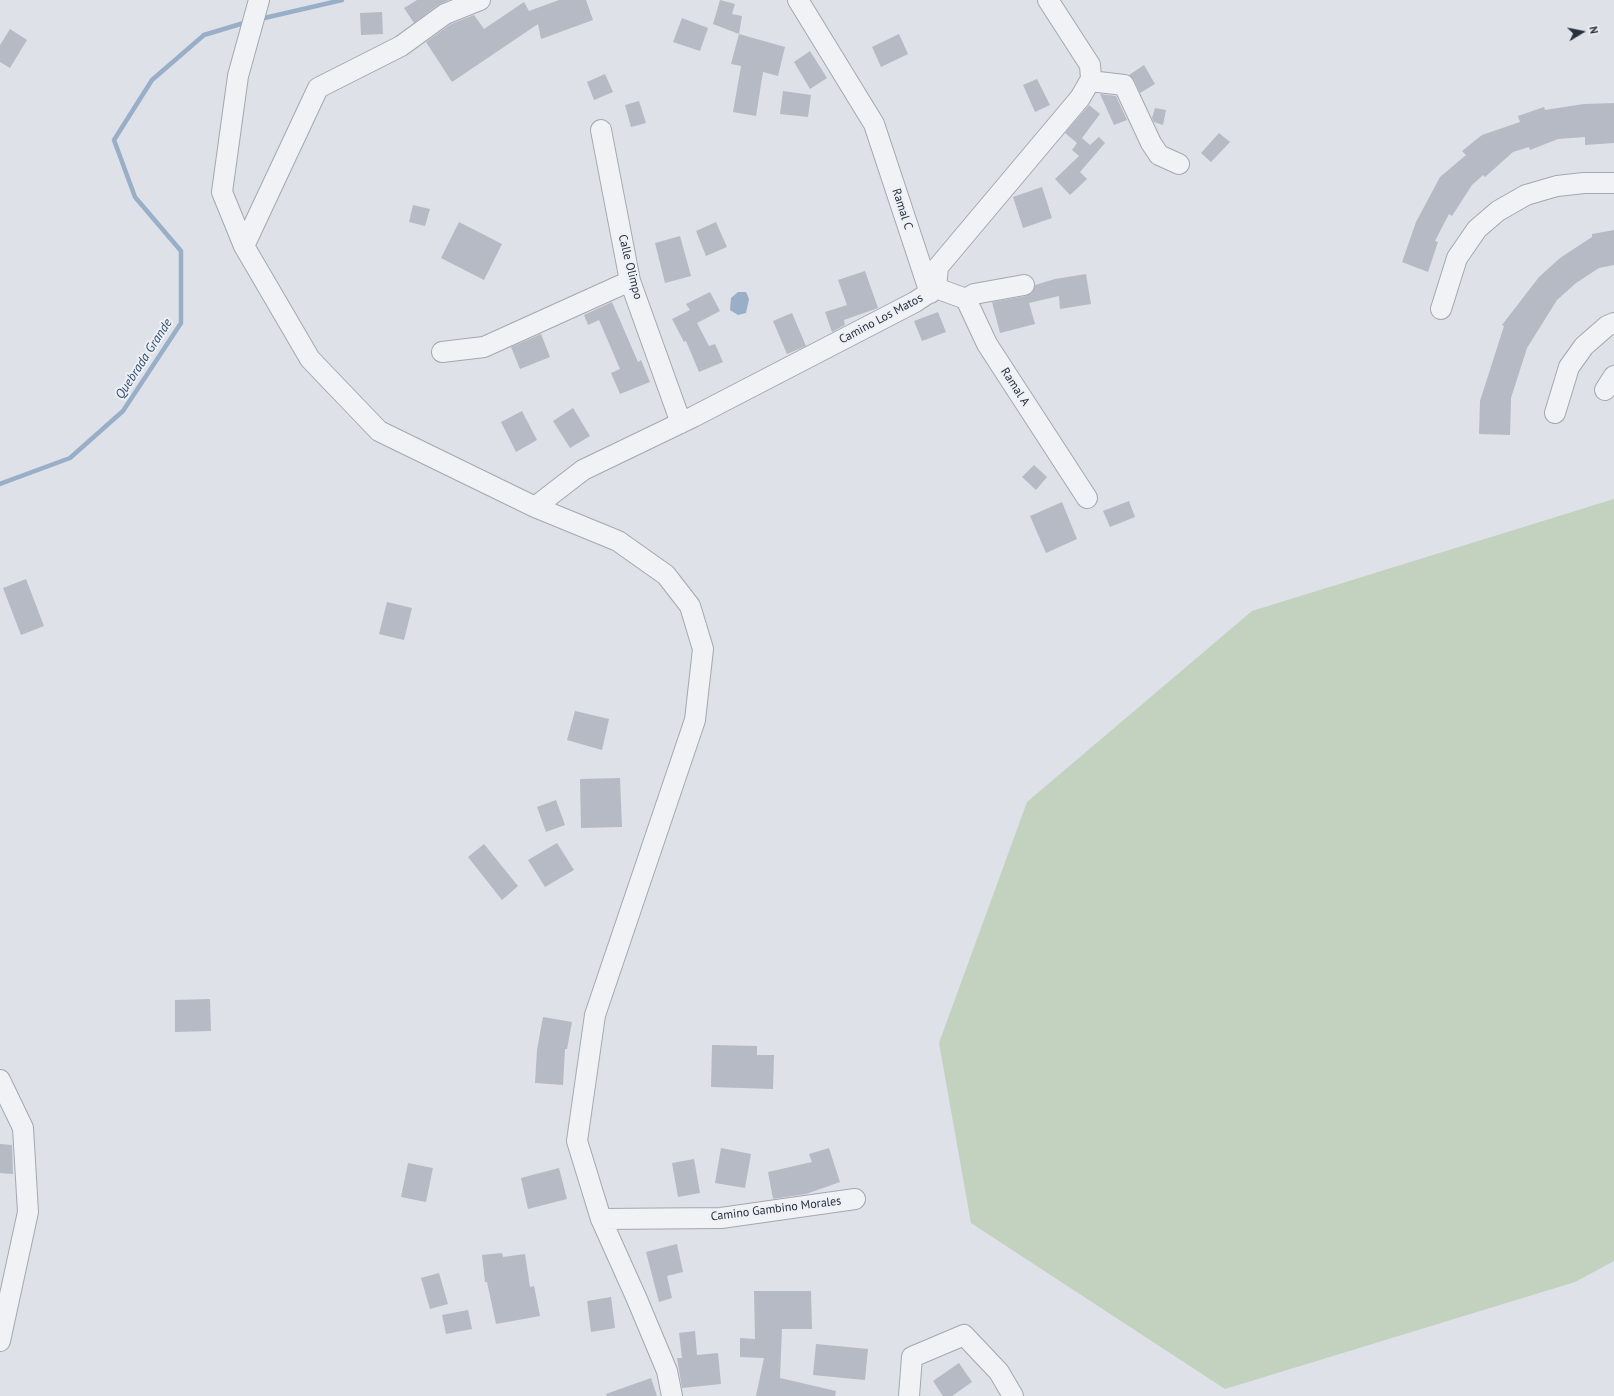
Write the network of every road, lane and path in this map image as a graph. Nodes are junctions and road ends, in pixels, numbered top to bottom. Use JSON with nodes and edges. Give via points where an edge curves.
{"nodes":[{"id":1,"x":258,"y":0,"type":"edge"},
{"id":2,"x":480,"y":0,"type":"edge"},
{"id":3,"x":798,"y":0,"type":"edge"},
{"id":4,"x":1048,"y":0,"type":"edge"},
{"id":5,"x":1090,"y":81,"type":"junction"},
{"id":6,"x":601,"y":130,"type":"dead end"},
{"id":7,"x":1179,"y":164,"type":"dead end"},
{"id":8,"x":1614,"y":183,"type":"edge"},
{"id":9,"x":244,"y":246,"type":"junction"},
{"id":10,"x":630,"y":281,"type":"junction"},
{"id":11,"x":1024,"y":285,"type":"dead end"},
{"id":12,"x":933,"y":291,"type":"junction"},
{"id":13,"x":966,"y":299,"type":"junction"},
{"id":14,"x":1441,"y":309,"type":"dead end"},
{"id":15,"x":1614,"y":323,"type":"edge"},
{"id":16,"x":442,"y":352,"type":"dead end"},
{"id":17,"x":1555,"y":413,"type":"dead end"},
{"id":18,"x":681,"y":423,"type":"junction"},
{"id":19,"x":1087,"y":498,"type":"dead end"},
{"id":20,"x":535,"y":507,"type":"junction"},
{"id":21,"x":0,"y":1080,"type":"edge"},
{"id":22,"x":854,"y":1199,"type":"dead end"},
{"id":23,"x":601,"y":1219,"type":"junction"},
{"id":24,"x":0,"y":1341,"type":"edge"},
{"id":25,"x":672,"y":1396,"type":"edge"},
{"id":26,"x":909,"y":1396,"type":"edge"},
{"id":27,"x":1013,"y":1396,"type":"edge"}],
"edges":[{"from":1,"to":9,"type":"street","via":[[241,60],[222,192]]},
{"from":2,"to":9,"type":"street","via":[[445,14],[401,46],[318,88]]},
{"from":3,"to":12,"type":"street","name":"Ramal C","via":[[874,124]]},
{"from":4,"to":5,"type":"street","via":[[1090,66]]},
{"from":5,"to":7,"type":"street","via":[[1124,85],[1150,143],[1159,155]]},
{"from":5,"to":12,"type":"street","name":"Camino Los Matos","via":[[1080,98],[938,267]]},
{"from":6,"to":10,"type":"street","name":"Calle Olimpo"},
{"from":8,"to":14,"type":"street","via":[[1558,186],[1526,195],[1498,211],[1477,229],[1457,258]]},
{"from":9,"to":20,"type":"street","via":[[310,359],[379,431]]},
{"from":10,"to":16,"type":"street","via":[[484,347]]},
{"from":10,"to":18,"type":"street","name":"Calle Olimpo"},
{"from":11,"to":13,"type":"street","via":[[974,294]]},
{"from":12,"to":13,"type":"street"},
{"from":12,"to":18,"type":"street","name":"Camino Los Matos"},
{"from":13,"to":19,"type":"street","name":"Ramal A","via":[[988,344]]},
{"from":15,"to":17,"type":"street","via":[[1584,346],[1569,367]]},
{"from":18,"to":20,"type":"street","name":"Camino Los Matos","via":[[583,470]]},
{"from":20,"to":23,"type":"street","via":[[618,541],[666,575],[690,606],[703,649],[695,720],[595,1015],[577,1141]]},
{"from":21,"to":24,"type":"street","via":[[23,1128],[28,1212]]},
{"from":22,"to":23,"type":"street","name":"Camino Gambino Morales","via":[[721,1218]]},
{"from":23,"to":25,"type":"street","via":[[667,1371]]},
{"from":26,"to":27,"type":"street","via":[[912,1357],[964,1336],[999,1372]]}]}
